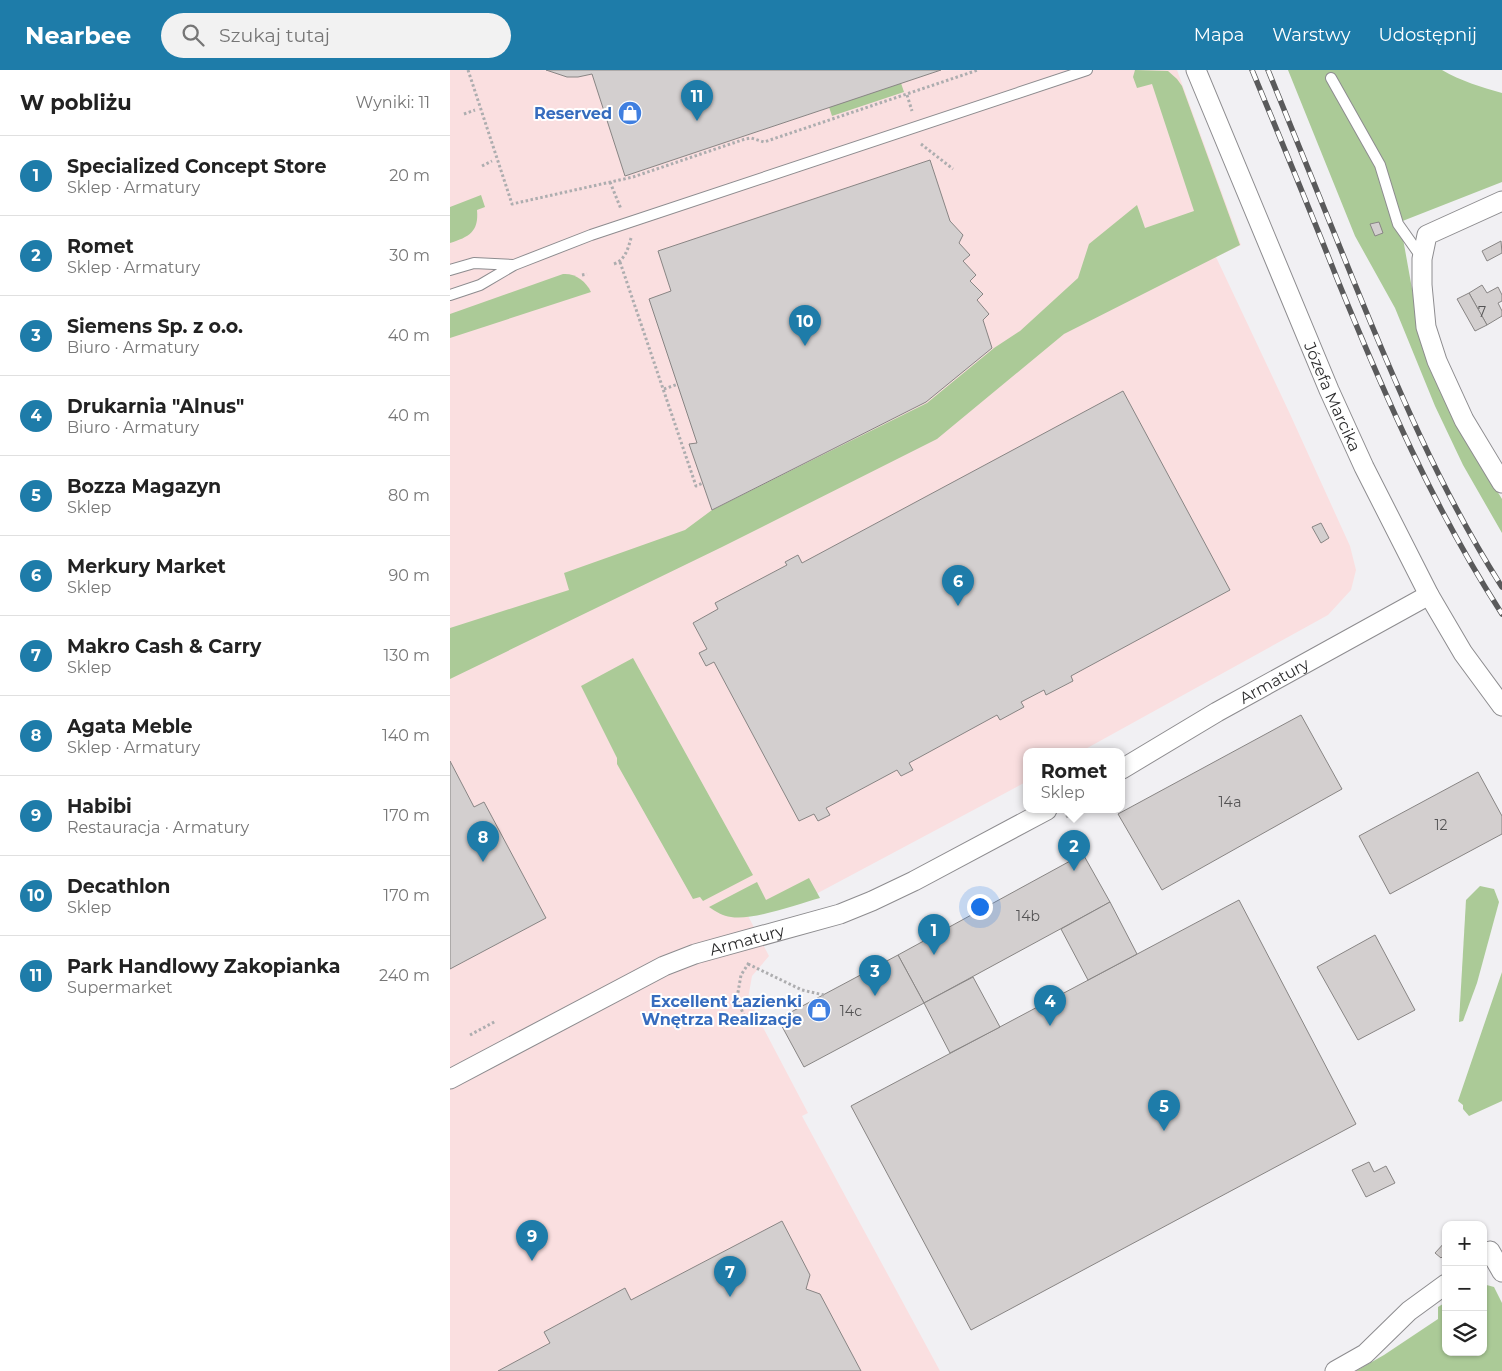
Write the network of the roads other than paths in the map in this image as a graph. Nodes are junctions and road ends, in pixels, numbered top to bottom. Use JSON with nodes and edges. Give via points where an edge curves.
{"nodes":[{"id":1,"x":1087,"y":70,"type":"edge"},
{"id":2,"x":1196,"y":70,"type":"edge"},
{"id":3,"x":1331,"y":78,"type":"dead end"},
{"id":4,"x":1502,"y":201,"type":"edge"},
{"id":5,"x":1422,"y":259,"type":"junction"},
{"id":6,"x":514,"y":265,"type":"junction"},
{"id":7,"x":450,"y":270,"type":"edge"},
{"id":8,"x":450,"y":295,"type":"edge"},
{"id":9,"x":1502,"y":483,"type":"edge"},
{"id":10,"x":1429,"y":595,"type":"junction"},
{"id":11,"x":1502,"y":706,"type":"edge"},
{"id":12,"x":1125,"y":766,"type":"edge"},
{"id":13,"x":1041,"y":813,"type":"edge"},
{"id":14,"x":450,"y":1079,"type":"edge"},
{"id":15,"x":1487,"y":1254,"type":"edge"},
{"id":16,"x":1502,"y":1272,"type":"edge"},
{"id":17,"x":1442,"y":1287,"type":"edge"},
{"id":18,"x":1335,"y":1371,"type":"edge"}],
"edges":[{"from":1,"to":6,"type":"lane","via":[[590,235]]},
{"from":2,"to":10,"type":"street","name":"Józefa Marcika","via":[[1333,399],[1385,511]]},
{"from":3,"to":5,"type":"lane","via":[[1380,165],[1398,224]]},
{"from":4,"to":5,"type":"street","via":[[1427,235]]},
{"from":5,"to":9,"type":"street","via":[[1426,326],[1437,361],[1464,420]]},
{"from":6,"to":7,"type":"lane","via":[[474,263]]},
{"from":6,"to":8,"type":"lane","via":[[480,285]]},
{"from":10,"to":11,"type":"street","name":"Józefa Marcika","via":[[1463,653]]},
{"from":10,"to":12,"type":"street","name":"Armatury"},
{"from":13,"to":14,"type":"street","name":"Armatury","via":[[914,881],[840,914],[695,954],[664,966]]},
{"from":15,"to":16,"type":"street","via":[[1490,1251]]},
{"from":17,"to":18,"type":"street","via":[[1410,1311],[1365,1354]]}]}
